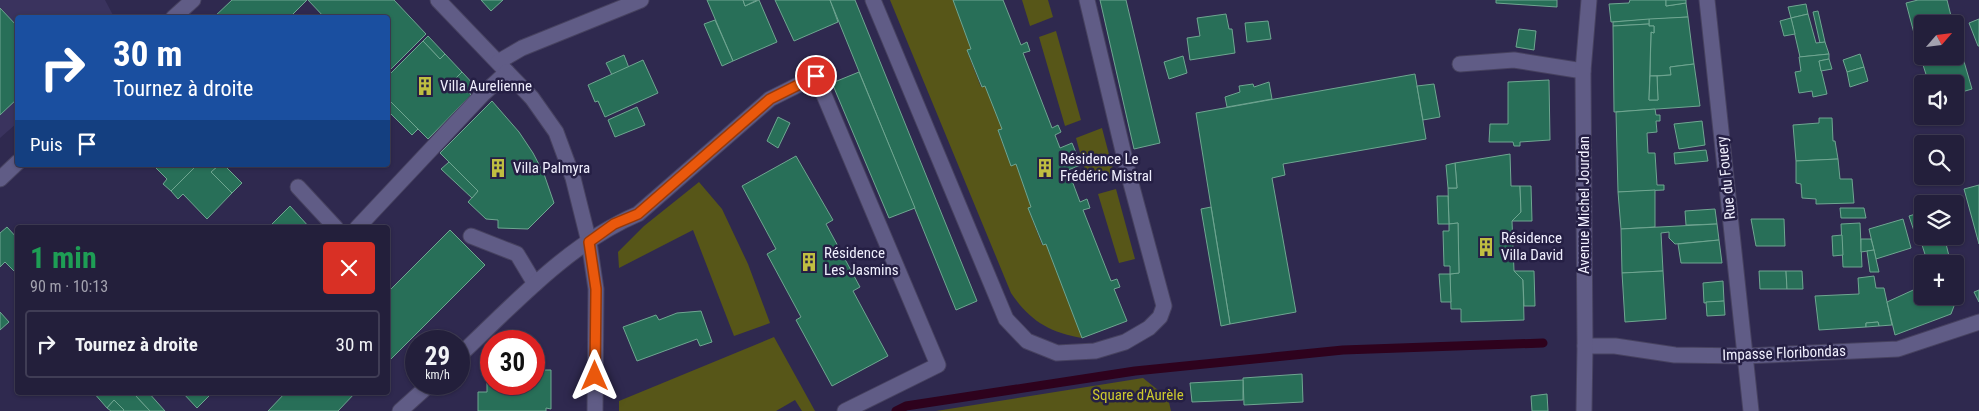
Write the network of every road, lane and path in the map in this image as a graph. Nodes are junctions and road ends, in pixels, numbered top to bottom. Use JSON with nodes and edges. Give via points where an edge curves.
{"nodes":[{"id":1,"x":193,"y":0,"type":"edge"},
{"id":2,"x":438,"y":0,"type":"edge"},
{"id":3,"x":641,"y":0,"type":"edge"},
{"id":4,"x":873,"y":0,"type":"edge"},
{"id":5,"x":1087,"y":0,"type":"edge"},
{"id":6,"x":1589,"y":0,"type":"edge"},
{"id":7,"x":1707,"y":0,"type":"edge"},
{"id":8,"x":177,"y":15,"type":"edge"},
{"id":9,"x":1460,"y":64,"type":"dead end"},
{"id":10,"x":503,"y":67,"type":"junction"},
{"id":11,"x":1583,"y":71,"type":"junction"},
{"id":12,"x":15,"y":165,"type":"edge"},
{"id":13,"x":0,"y":179,"type":"edge"},
{"id":14,"x":298,"y":187,"type":"dead end"},
{"id":15,"x":333,"y":225,"type":"edge"},
{"id":16,"x":359,"y":225,"type":"edge"},
{"id":17,"x":471,"y":236,"type":"dead end"},
{"id":18,"x":589,"y":242,"type":"junction"},
{"id":19,"x":535,"y":284,"type":"junction"},
{"id":20,"x":1979,"y":322,"type":"edge"},
{"id":21,"x":470,"y":346,"type":"edge"},
{"id":22,"x":1585,"y":346,"type":"junction"},
{"id":23,"x":1745,"y":356,"type":"junction"},
{"id":24,"x":418,"y":395,"type":"edge"},
{"id":25,"x":400,"y":411,"type":"edge"},
{"id":26,"x":595,"y":411,"type":"edge"},
{"id":27,"x":845,"y":411,"type":"edge"},
{"id":28,"x":1584,"y":411,"type":"edge"},
{"id":29,"x":1751,"y":411,"type":"edge"}],
"edges":[{"from":1,"to":8,"type":"street"},
{"from":2,"to":10,"type":"street"},
{"from":3,"to":10,"type":"street","via":[[522,48]]},
{"from":4,"to":5,"type":"street","via":[[1006,319],[1027,341],[1057,353],[1095,351],[1125,342],[1149,328],[1160,317],[1164,306]]},
{"from":6,"to":11,"type":"street","name":"Avenue Michel Jourdan"},
{"from":7,"to":23,"type":"street","name":"Rue du Fouery"},
{"from":9,"to":11,"type":"street","via":[[1514,60]]},
{"from":10,"to":16,"type":"street","via":[[482,95]]},
{"from":10,"to":18,"type":"street","via":[[532,98],[556,132],[573,178]]},
{"from":11,"to":22,"type":"street","name":"Avenue Michel Jourdan"},
{"from":12,"to":13,"type":"street"},
{"from":14,"to":15,"type":"street"},
{"from":17,"to":19,"type":"street","via":[[517,254]]},
{"from":18,"to":19,"type":"street"},
{"from":18,"to":26,"type":"street","via":[[596,289]]},
{"from":18,"to":27,"type":"street","via":[[614,224],[638,214],[770,99],[816,76],[938,365]]},
{"from":19,"to":21,"type":"street"},
{"from":20,"to":23,"type":"street","name":"Impasse Floribondas","via":[[1898,349]]},
{"from":22,"to":23,"type":"street","name":"Impasse Floribondas","via":[[1615,346],[1675,356]]},
{"from":22,"to":28,"type":"street","name":"Avenue Michel Jourdan"},
{"from":23,"to":29,"type":"street","name":"Rue du Fouery"},
{"from":24,"to":25,"type":"street"}]}
